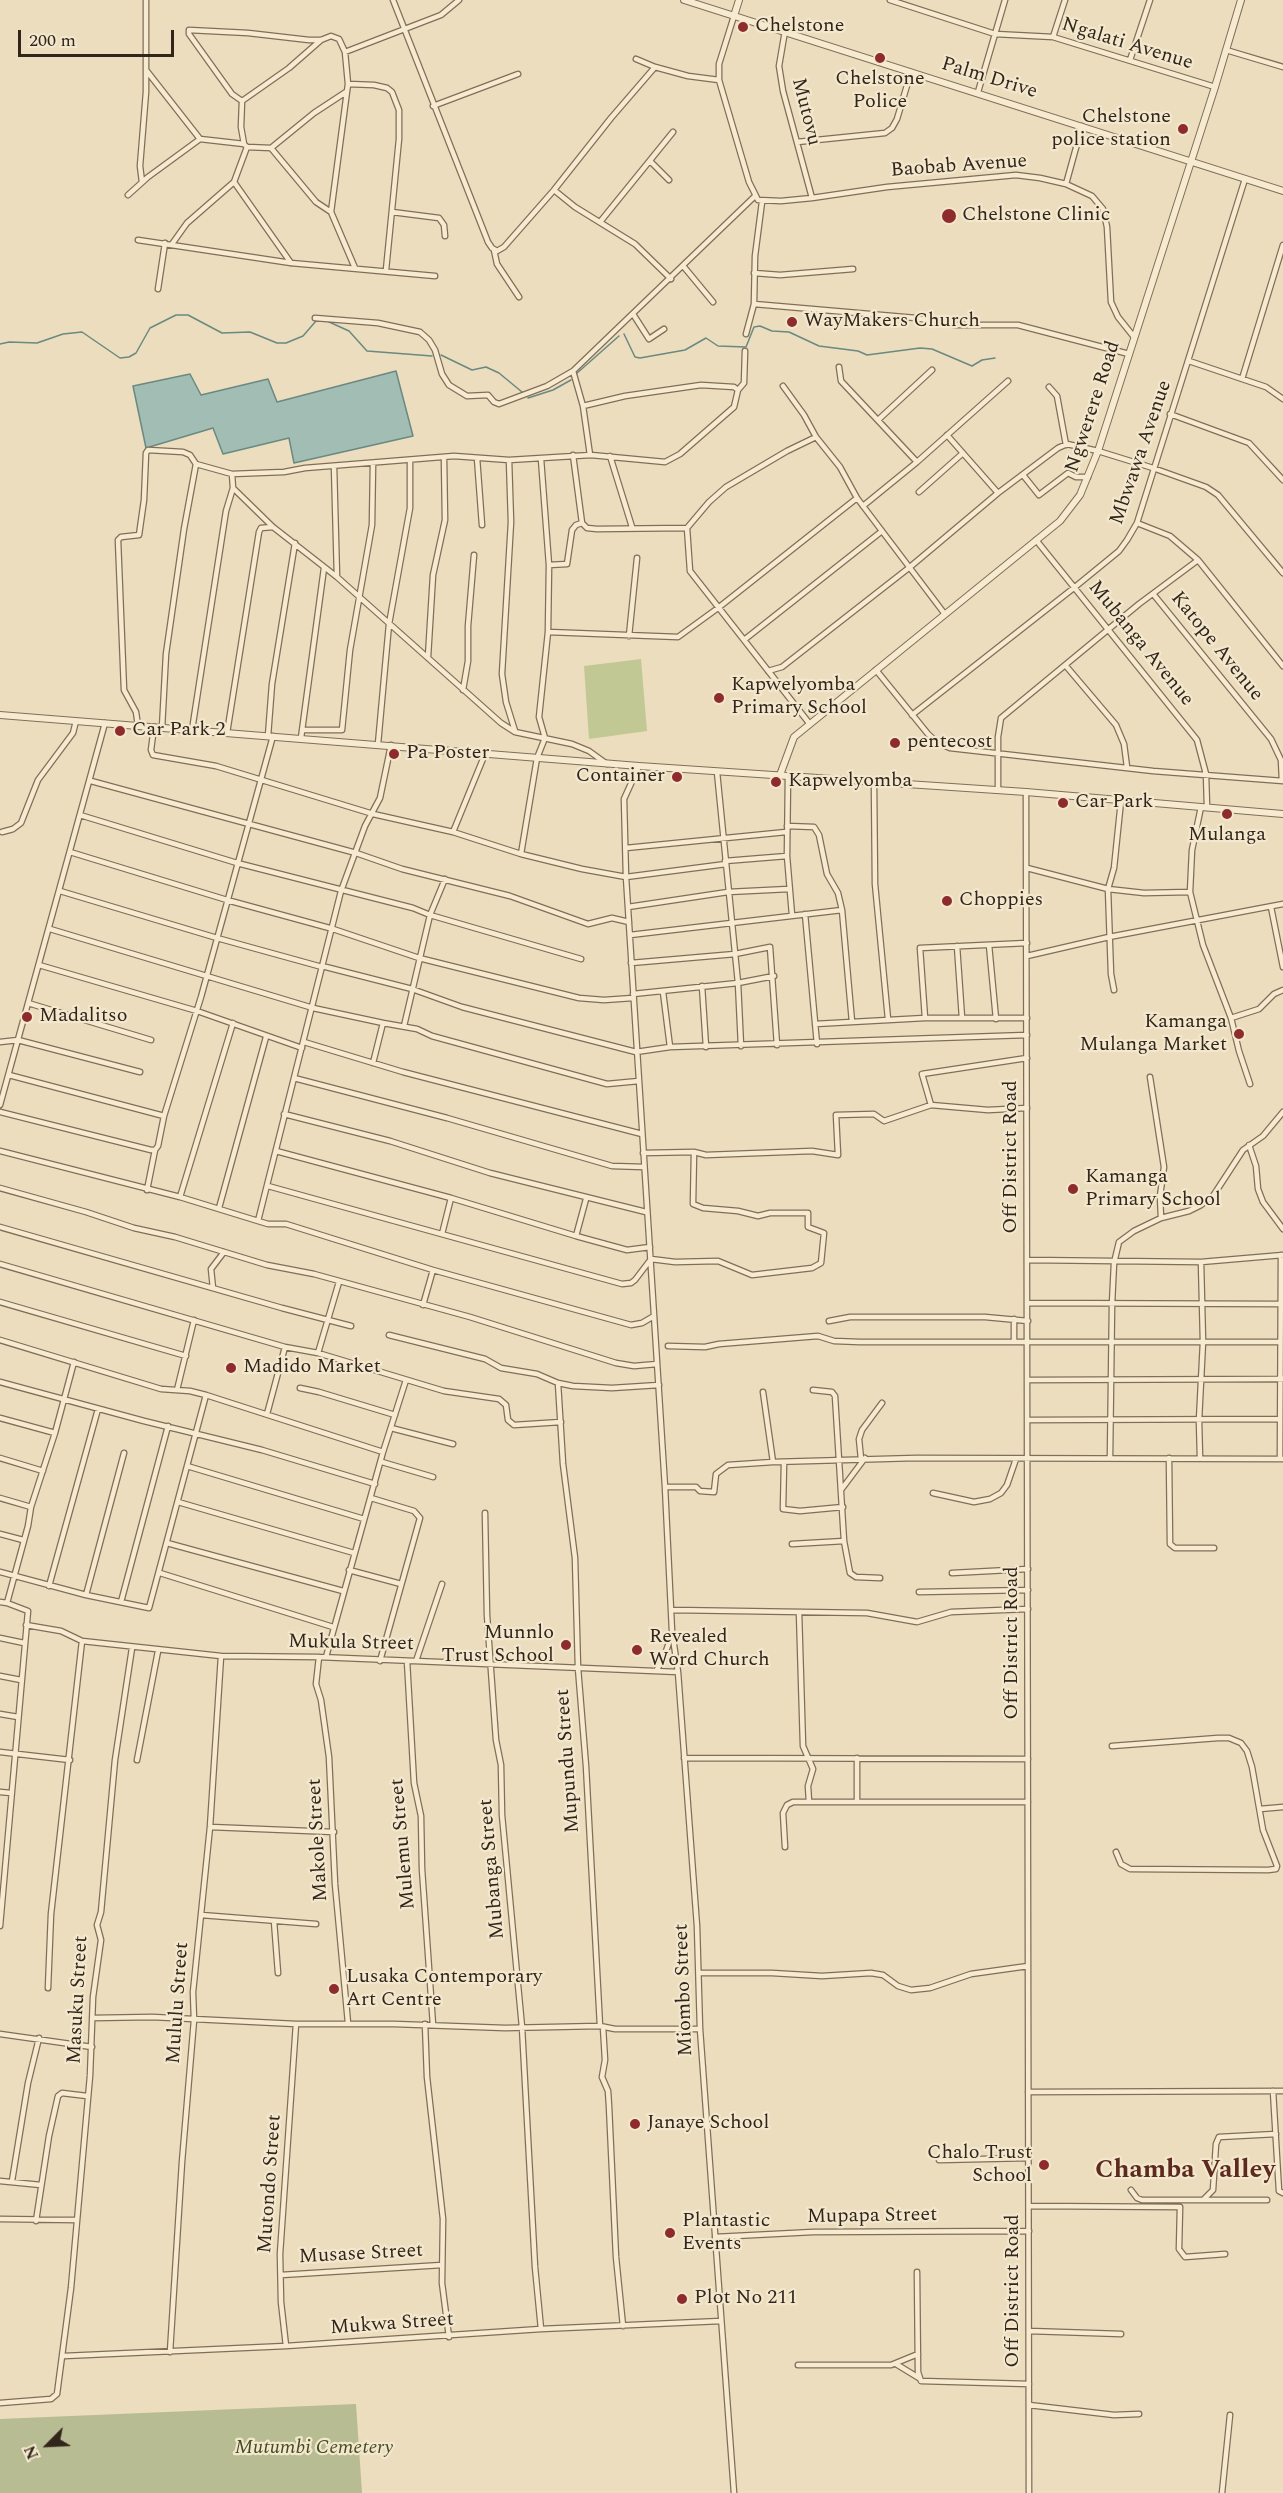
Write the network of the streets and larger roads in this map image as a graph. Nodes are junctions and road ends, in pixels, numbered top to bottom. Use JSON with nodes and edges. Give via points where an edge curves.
{"nodes":[{"id":1,"x":146,"y":0,"type":"edge"},
{"id":2,"x":393,"y":0,"type":"edge"},
{"id":3,"x":459,"y":0,"type":"edge"},
{"id":4,"x":684,"y":0,"type":"edge"},
{"id":5,"x":739,"y":0,"type":"edge"},
{"id":6,"x":890,"y":0,"type":"edge"},
{"id":7,"x":1005,"y":0,"type":"edge"},
{"id":8,"x":1065,"y":0,"type":"edge"},
{"id":9,"x":1150,"y":0,"type":"edge"},
{"id":10,"x":1241,"y":0,"type":"edge"},
{"id":11,"x":734,"y":16,"type":"junction"},
{"id":12,"x":404,"y":29,"type":"junction"},
{"id":13,"x":785,"y":31,"type":"junction"},
{"id":14,"x":994,"y":34,"type":"junction"},
{"id":15,"x":1053,"y":37,"type":"junction"},
{"id":16,"x":321,"y":40,"type":"junction"},
{"id":17,"x":1226,"y":50,"type":"junction"},
{"id":18,"x":345,"y":52,"type":"junction"},
{"id":19,"x":636,"y":58,"type":"dead end"},
{"id":20,"x":1130,"y":60,"type":"junction"},
{"id":21,"x":655,"y":67,"type":"junction"},
{"id":22,"x":1283,"y":67,"type":"edge"},
{"id":23,"x":145,"y":69,"type":"junction"},
{"id":24,"x":911,"y":72,"type":"junction"},
{"id":25,"x":518,"y":74,"type":"dead end"},
{"id":26,"x":719,"y":80,"type":"junction"},
{"id":27,"x":348,"y":84,"type":"junction"},
{"id":28,"x":1215,"y":87,"type":"junction"},
{"id":29,"x":346,"y":92,"type":"junction"},
{"id":30,"x":978,"y":92,"type":"junction"},
{"id":31,"x":243,"y":101,"type":"junction"},
{"id":32,"x":433,"y":106,"type":"junction"},
{"id":33,"x":1082,"y":126,"type":"junction"},
{"id":34,"x":674,"y":132,"type":"dead end"},
{"id":35,"x":200,"y":139,"type":"junction"},
{"id":36,"x":797,"y":142,"type":"junction"},
{"id":37,"x":246,"y":146,"type":"junction"},
{"id":38,"x":271,"y":148,"type":"junction"},
{"id":39,"x":1191,"y":161,"type":"junction"},
{"id":40,"x":651,"y":162,"type":"junction"},
{"id":41,"x":1245,"y":179,"type":"junction"},
{"id":42,"x":669,"y":180,"type":"dead end"},
{"id":43,"x":142,"y":182,"type":"junction"},
{"id":44,"x":234,"y":182,"type":"junction"},
{"id":45,"x":1066,"y":184,"type":"junction"},
{"id":46,"x":554,"y":190,"type":"junction"},
{"id":47,"x":1283,"y":191,"type":"edge"},
{"id":48,"x":128,"y":195,"type":"dead end"},
{"id":49,"x":754,"y":197,"type":"junction"},
{"id":50,"x":812,"y":198,"type":"junction"},
{"id":51,"x":762,"y":202,"type":"junction"},
{"id":52,"x":331,"y":212,"type":"junction"},
{"id":53,"x":392,"y":212,"type":"junction"},
{"id":54,"x":600,"y":222,"type":"junction"},
{"id":55,"x":445,"y":236,"type":"dead end"},
{"id":56,"x":138,"y":240,"type":"dead end"},
{"id":57,"x":165,"y":243,"type":"junction"},
{"id":58,"x":172,"y":244,"type":"junction"},
{"id":59,"x":1283,"y":246,"type":"edge"},
{"id":60,"x":494,"y":250,"type":"junction"},
{"id":61,"x":291,"y":262,"type":"junction"},
{"id":62,"x":684,"y":267,"type":"junction"},
{"id":63,"x":355,"y":268,"type":"junction"},
{"id":64,"x":853,"y":269,"type":"dead end"},
{"id":65,"x":386,"y":270,"type":"junction"},
{"id":66,"x":754,"y":273,"type":"junction"},
{"id":67,"x":435,"y":276,"type":"dead end"},
{"id":68,"x":671,"y":279,"type":"junction"},
{"id":69,"x":158,"y":289,"type":"dead end"},
{"id":70,"x":519,"y":297,"type":"dead end"},
{"id":71,"x":713,"y":302,"type":"dead end"},
{"id":72,"x":753,"y":304,"type":"junction"},
{"id":73,"x":633,"y":314,"type":"junction"},
{"id":74,"x":315,"y":318,"type":"dead end"},
{"id":75,"x":664,"y":329,"type":"dead end"},
{"id":76,"x":746,"y":334,"type":"dead end"},
{"id":77,"x":1134,"y":337,"type":"junction"},
{"id":78,"x":745,"y":351,"type":"dead end"},
{"id":79,"x":1129,"y":354,"type":"junction"},
{"id":80,"x":1189,"y":361,"type":"junction"},
{"id":81,"x":839,"y":367,"type":"dead end"},
{"id":82,"x":932,"y":370,"type":"dead end"},
{"id":83,"x":573,"y":371,"type":"junction"},
{"id":84,"x":1242,"y":379,"type":"junction"},
{"id":85,"x":1008,"y":381,"type":"dead end"},
{"id":86,"x":783,"y":386,"type":"dead end"},
{"id":87,"x":1049,"y":387,"type":"dead end"},
{"id":88,"x":738,"y":390,"type":"junction"},
{"id":89,"x":1283,"y":399,"type":"edge"},
{"id":90,"x":583,"y":406,"type":"junction"},
{"id":91,"x":1170,"y":414,"type":"junction"},
{"id":92,"x":878,"y":420,"type":"junction"},
{"id":93,"x":947,"y":435,"type":"junction"},
{"id":94,"x":816,"y":437,"type":"junction"},
{"id":95,"x":1066,"y":445,"type":"junction"},
{"id":96,"x":1098,"y":451,"type":"junction"},
{"id":97,"x":963,"y":453,"type":"junction"},
{"id":98,"x":573,"y":455,"type":"junction"},
{"id":99,"x":590,"y":455,"type":"junction"},
{"id":100,"x":610,"y":456,"type":"junction"},
{"id":101,"x":444,"y":458,"type":"junction"},
{"id":102,"x":477,"y":458,"type":"junction"},
{"id":103,"x":542,"y":459,"type":"junction"},
{"id":104,"x":509,"y":460,"type":"junction"},
{"id":105,"x":410,"y":461,"type":"junction"},
{"id":106,"x":917,"y":462,"type":"junction"},
{"id":107,"x":373,"y":463,"type":"junction"},
{"id":108,"x":196,"y":464,"type":"junction"},
{"id":109,"x":334,"y":465,"type":"junction"},
{"id":110,"x":1153,"y":468,"type":"junction"},
{"id":111,"x":232,"y":474,"type":"junction"},
{"id":112,"x":1023,"y":475,"type":"junction"},
{"id":113,"x":1089,"y":477,"type":"junction"},
{"id":114,"x":1283,"y":480,"type":"edge"},
{"id":115,"x":232,"y":488,"type":"junction"},
{"id":116,"x":919,"y":492,"type":"dead end"},
{"id":117,"x":998,"y":493,"type":"junction"},
{"id":118,"x":857,"y":498,"type":"junction"},
{"id":119,"x":863,"y":506,"type":"junction"},
{"id":120,"x":582,"y":523,"type":"junction"},
{"id":121,"x":1137,"y":523,"type":"junction"},
{"id":122,"x":482,"y":525,"type":"dead end"},
{"id":123,"x":273,"y":527,"type":"junction"},
{"id":124,"x":632,"y":527,"type":"junction"},
{"id":125,"x":687,"y":528,"type":"junction"},
{"id":126,"x":882,"y":531,"type":"junction"},
{"id":127,"x":1036,"y":540,"type":"junction"},
{"id":128,"x":295,"y":543,"type":"junction"},
{"id":129,"x":474,"y":555,"type":"dead end"},
{"id":130,"x":637,"y":558,"type":"dead end"},
{"id":131,"x":1198,"y":560,"type":"junction"},
{"id":132,"x":549,"y":565,"type":"junction"},
{"id":133,"x":910,"y":567,"type":"junction"},
{"id":134,"x":324,"y":568,"type":"junction"},
{"id":135,"x":1283,"y":573,"type":"edge"},
{"id":136,"x":337,"y":577,"type":"junction"},
{"id":137,"x":1075,"y":587,"type":"junction"},
{"id":138,"x":1154,"y":595,"type":"junction"},
{"id":139,"x":360,"y":599,"type":"junction"},
{"id":140,"x":718,"y":608,"type":"junction"},
{"id":141,"x":944,"y":613,"type":"junction"},
{"id":142,"x":389,"y":624,"type":"junction"},
{"id":143,"x":1109,"y":629,"type":"junction"},
{"id":144,"x":548,"y":632,"type":"junction"},
{"id":145,"x":629,"y":636,"type":"junction"},
{"id":146,"x":744,"y":640,"type":"junction"},
{"id":147,"x":428,"y":657,"type":"junction"},
{"id":148,"x":1066,"y":666,"type":"junction"},
{"id":149,"x":1283,"y":666,"type":"edge"},
{"id":150,"x":782,"y":667,"type":"junction"},
{"id":151,"x":875,"y":669,"type":"junction"},
{"id":152,"x":768,"y":671,"type":"junction"},
{"id":153,"x":776,"y":681,"type":"junction"},
{"id":154,"x":463,"y":690,"type":"junction"},
{"id":155,"x":0,"y":715,"type":"edge"},
{"id":156,"x":912,"y":715,"type":"junction"},
{"id":157,"x":76,"y":721,"type":"junction"},
{"id":158,"x":105,"y":723,"type":"junction"},
{"id":159,"x":809,"y":723,"type":"junction"},
{"id":160,"x":138,"y":726,"type":"junction"},
{"id":161,"x":154,"y":727,"type":"junction"},
{"id":162,"x":162,"y":728,"type":"junction"},
{"id":163,"x":192,"y":730,"type":"junction"},
{"id":164,"x":303,"y":730,"type":"junction"},
{"id":165,"x":515,"y":732,"type":"junction"},
{"id":166,"x":227,"y":733,"type":"junction"},
{"id":167,"x":271,"y":736,"type":"junction"},
{"id":168,"x":302,"y":738,"type":"junction"},
{"id":169,"x":545,"y":738,"type":"junction"},
{"id":170,"x":378,"y":744,"type":"junction"},
{"id":171,"x":391,"y":745,"type":"junction"},
{"id":172,"x":485,"y":754,"type":"junction"},
{"id":173,"x":998,"y":754,"type":"junction"},
{"id":174,"x":537,"y":758,"type":"junction"},
{"id":175,"x":607,"y":764,"type":"junction"},
{"id":176,"x":639,"y":766,"type":"junction"},
{"id":177,"x":1127,"y":767,"type":"junction"},
{"id":178,"x":717,"y":772,"type":"junction"},
{"id":179,"x":1206,"y":774,"type":"junction"},
{"id":180,"x":780,"y":775,"type":"junction"},
{"id":181,"x":788,"y":776,"type":"junction"},
{"id":182,"x":261,"y":778,"type":"junction"},
{"id":183,"x":91,"y":781,"type":"junction"},
{"id":184,"x":1282,"y":781,"type":"edge"},
{"id":185,"x":874,"y":782,"type":"junction"},
{"id":186,"x":998,"y":790,"type":"junction"},
{"id":187,"x":1026,"y":792,"type":"junction"},
{"id":188,"x":1121,"y":801,"type":"junction"},
{"id":189,"x":1204,"y":807,"type":"junction"},
{"id":190,"x":373,"y":814,"type":"junction"},
{"id":191,"x":1283,"y":814,"type":"edge"},
{"id":192,"x":80,"y":815,"type":"junction"},
{"id":193,"x":248,"y":823,"type":"junction"},
{"id":194,"x":787,"y":826,"type":"junction"},
{"id":195,"x":2,"y":832,"type":"dead end"},
{"id":196,"x":453,"y":832,"type":"junction"},
{"id":197,"x":786,"y":832,"type":"junction"},
{"id":198,"x":723,"y":837,"type":"junction"},
{"id":199,"x":626,"y":848,"type":"junction"},
{"id":200,"x":70,"y":852,"type":"junction"},
{"id":201,"x":356,"y":853,"type":"junction"},
{"id":202,"x":521,"y":854,"type":"junction"},
{"id":203,"x":787,"y":856,"type":"junction"},
{"id":204,"x":237,"y":863,"type":"junction"},
{"id":205,"x":726,"y":863,"type":"junction"},
{"id":206,"x":1027,"y":868,"type":"junction"},
{"id":207,"x":626,"y":877,"type":"junction"},
{"id":208,"x":445,"y":879,"type":"junction"},
{"id":209,"x":789,"y":889,"type":"junction"},
{"id":210,"x":1108,"y":889,"type":"junction"},
{"id":211,"x":60,"y":891,"type":"junction"},
{"id":212,"x":341,"y":891,"type":"junction"},
{"id":213,"x":1190,"y":891,"type":"junction"},
{"id":214,"x":728,"y":892,"type":"junction"},
{"id":215,"x":227,"y":900,"type":"junction"},
{"id":216,"x":1283,"y":904,"type":"edge"},
{"id":217,"x":627,"y":907,"type":"junction"},
{"id":218,"x":1271,"y":907,"type":"junction"},
{"id":219,"x":842,"y":910,"type":"junction"},
{"id":220,"x":806,"y":914,"type":"junction"},
{"id":221,"x":430,"y":915,"type":"junction"},
{"id":222,"x":792,"y":915,"type":"junction"},
{"id":223,"x":1197,"y":920,"type":"junction"},
{"id":224,"x":629,"y":922,"type":"junction"},
{"id":225,"x":732,"y":923,"type":"junction"},
{"id":226,"x":50,"y":929,"type":"junction"},
{"id":227,"x":333,"y":929,"type":"junction"},
{"id":228,"x":630,"y":935,"type":"junction"},
{"id":229,"x":1109,"y":937,"type":"junction"},
{"id":230,"x":217,"y":938,"type":"junction"},
{"id":231,"x":1027,"y":943,"type":"junction"},
{"id":232,"x":989,"y":945,"type":"junction"},
{"id":233,"x":957,"y":946,"type":"junction"},
{"id":234,"x":735,"y":954,"type":"junction"},
{"id":235,"x":1027,"y":956,"type":"junction"},
{"id":236,"x":419,"y":958,"type":"junction"},
{"id":237,"x":581,"y":959,"type":"dead end"},
{"id":238,"x":631,"y":963,"type":"junction"},
{"id":239,"x":39,"y":965,"type":"junction"},
{"id":240,"x":322,"y":966,"type":"junction"},
{"id":241,"x":1283,"y":967,"type":"edge"},
{"id":242,"x":207,"y":976,"type":"junction"},
{"id":243,"x":774,"y":976,"type":"junction"},
{"id":244,"x":738,"y":983,"type":"junction"},
{"id":245,"x":702,"y":986,"type":"junction"},
{"id":246,"x":412,"y":989,"type":"junction"},
{"id":247,"x":1114,"y":990,"type":"dead end"},
{"id":248,"x":1283,"y":990,"type":"edge"},
{"id":249,"x":663,"y":992,"type":"junction"},
{"id":250,"x":633,"y":996,"type":"junction"},
{"id":251,"x":28,"y":1003,"type":"junction"},
{"id":252,"x":313,"y":1008,"type":"junction"},
{"id":253,"x":197,"y":1011,"type":"junction"},
{"id":254,"x":925,"y":1017,"type":"junction"},
{"id":255,"x":962,"y":1018,"type":"junction"},
{"id":256,"x":1027,"y":1018,"type":"junction"},
{"id":257,"x":1231,"y":1018,"type":"junction"},
{"id":258,"x":888,"y":1019,"type":"junction"},
{"id":259,"x":996,"y":1019,"type":"junction"},
{"id":260,"x":852,"y":1022,"type":"junction"},
{"id":261,"x":233,"y":1023,"type":"junction"},
{"id":262,"x":383,"y":1023,"type":"junction"},
{"id":263,"x":815,"y":1024,"type":"junction"},
{"id":264,"x":405,"y":1026,"type":"junction"},
{"id":265,"x":1027,"y":1035,"type":"junction"},
{"id":266,"x":266,"y":1037,"type":"junction"},
{"id":267,"x":18,"y":1040,"type":"junction"},
{"id":268,"x":151,"y":1040,"type":"dead end"},
{"id":269,"x":0,"y":1042,"type":"edge"},
{"id":270,"x":817,"y":1044,"type":"junction"},
{"id":271,"x":303,"y":1045,"type":"junction"},
{"id":272,"x":741,"y":1046,"type":"junction"},
{"id":273,"x":777,"y":1046,"type":"junction"},
{"id":274,"x":670,"y":1047,"type":"junction"},
{"id":275,"x":706,"y":1047,"type":"junction"},
{"id":276,"x":636,"y":1052,"type":"junction"},
{"id":277,"x":1026,"y":1058,"type":"junction"},
{"id":278,"x":373,"y":1063,"type":"junction"},
{"id":279,"x":140,"y":1072,"type":"dead end"},
{"id":280,"x":9,"y":1075,"type":"junction"},
{"id":281,"x":1150,"y":1077,"type":"dead end"},
{"id":282,"x":294,"y":1078,"type":"junction"},
{"id":283,"x":639,"y":1081,"type":"junction"},
{"id":284,"x":1250,"y":1084,"type":"dead end"},
{"id":285,"x":0,"y":1105,"type":"edge"},
{"id":286,"x":931,"y":1105,"type":"junction"},
{"id":287,"x":1027,"y":1108,"type":"junction"},
{"id":288,"x":0,"y":1112,"type":"edge"},
{"id":289,"x":1283,"y":1112,"type":"edge"},
{"id":290,"x":284,"y":1114,"type":"junction"},
{"id":291,"x":164,"y":1116,"type":"junction"},
{"id":292,"x":642,"y":1134,"type":"junction"},
{"id":293,"x":1249,"y":1145,"type":"junction"},
{"id":294,"x":0,"y":1150,"type":"edge"},
{"id":295,"x":154,"y":1150,"type":"junction"},
{"id":296,"x":276,"y":1151,"type":"junction"},
{"id":297,"x":694,"y":1152,"type":"junction"},
{"id":298,"x":643,"y":1153,"type":"junction"},
{"id":299,"x":644,"y":1167,"type":"junction"},
{"id":300,"x":268,"y":1186,"type":"junction"},
{"id":301,"x":0,"y":1188,"type":"edge"},
{"id":302,"x":147,"y":1190,"type":"junction"},
{"id":303,"x":180,"y":1197,"type":"junction"},
{"id":304,"x":451,"y":1198,"type":"junction"},
{"id":305,"x":586,"y":1199,"type":"junction"},
{"id":306,"x":219,"y":1208,"type":"junction"},
{"id":307,"x":646,"y":1212,"type":"junction"},
{"id":308,"x":1161,"y":1218,"type":"junction"},
{"id":309,"x":258,"y":1221,"type":"junction"},
{"id":310,"x":0,"y":1227,"type":"edge"},
{"id":311,"x":1283,"y":1229,"type":"edge"},
{"id":312,"x":442,"y":1234,"type":"junction"},
{"id":313,"x":576,"y":1236,"type":"junction"},
{"id":314,"x":650,"y":1246,"type":"junction"},
{"id":315,"x":224,"y":1252,"type":"junction"},
{"id":316,"x":1282,"y":1255,"type":"edge"},
{"id":317,"x":651,"y":1259,"type":"junction"},
{"id":318,"x":1028,"y":1260,"type":"junction"},
{"id":319,"x":1201,"y":1262,"type":"junction"},
{"id":320,"x":1114,"y":1263,"type":"junction"},
{"id":321,"x":0,"y":1264,"type":"edge"},
{"id":322,"x":433,"y":1270,"type":"junction"},
{"id":323,"x":339,"y":1282,"type":"junction"},
{"id":324,"x":1282,"y":1282,"type":"edge"},
{"id":325,"x":213,"y":1288,"type":"junction"},
{"id":326,"x":0,"y":1302,"type":"edge"},
{"id":327,"x":1028,"y":1303,"type":"junction"},
{"id":328,"x":1112,"y":1304,"type":"junction"},
{"id":329,"x":1203,"y":1304,"type":"junction"},
{"id":330,"x":1281,"y":1304,"type":"junction"},
{"id":331,"x":423,"y":1305,"type":"junction"},
{"id":332,"x":654,"y":1316,"type":"junction"},
{"id":333,"x":1014,"y":1319,"type":"junction"},
{"id":334,"x":194,"y":1320,"type":"junction"},
{"id":335,"x":327,"y":1320,"type":"junction"},
{"id":336,"x":830,"y":1321,"type":"dead end"},
{"id":337,"x":1028,"y":1321,"type":"junction"},
{"id":338,"x":351,"y":1326,"type":"dead end"},
{"id":339,"x":1282,"y":1332,"type":"edge"},
{"id":340,"x":389,"y":1335,"type":"dead end"},
{"id":341,"x":0,"y":1340,"type":"edge"},
{"id":342,"x":1111,"y":1341,"type":"junction"},
{"id":343,"x":1014,"y":1342,"type":"junction"},
{"id":344,"x":1028,"y":1342,"type":"junction"},
{"id":345,"x":1203,"y":1342,"type":"junction"},
{"id":346,"x":1280,"y":1342,"type":"junction"},
{"id":347,"x":668,"y":1346,"type":"dead end"},
{"id":348,"x":285,"y":1347,"type":"junction"},
{"id":349,"x":318,"y":1353,"type":"junction"},
{"id":350,"x":186,"y":1356,"type":"junction"},
{"id":351,"x":74,"y":1362,"type":"junction"},
{"id":352,"x":657,"y":1364,"type":"junction"},
{"id":353,"x":406,"y":1380,"type":"junction"},
{"id":354,"x":1028,"y":1380,"type":"junction"},
{"id":355,"x":1281,"y":1380,"type":"edge"},
{"id":356,"x":1111,"y":1381,"type":"junction"},
{"id":357,"x":1201,"y":1381,"type":"junction"},
{"id":358,"x":0,"y":1382,"type":"edge"},
{"id":359,"x":558,"y":1383,"type":"junction"},
{"id":360,"x":659,"y":1385,"type":"junction"},
{"id":361,"x":300,"y":1388,"type":"dead end"},
{"id":362,"x":177,"y":1390,"type":"junction"},
{"id":363,"x":813,"y":1390,"type":"dead end"},
{"id":364,"x":763,"y":1392,"type":"dead end"},
{"id":365,"x":206,"y":1395,"type":"junction"},
{"id":366,"x":64,"y":1399,"type":"junction"},
{"id":367,"x":882,"y":1403,"type":"dead end"},
{"id":368,"x":98,"y":1409,"type":"junction"},
{"id":369,"x":267,"y":1414,"type":"junction"},
{"id":370,"x":395,"y":1415,"type":"junction"},
{"id":371,"x":0,"y":1418,"type":"edge"},
{"id":372,"x":1279,"y":1419,"type":"junction"},
{"id":373,"x":1028,"y":1420,"type":"junction"},
{"id":374,"x":1112,"y":1420,"type":"junction"},
{"id":375,"x":1199,"y":1420,"type":"junction"},
{"id":376,"x":561,"y":1422,"type":"junction"},
{"id":377,"x":168,"y":1426,"type":"junction"},
{"id":378,"x":391,"y":1428,"type":"junction"},
{"id":379,"x":55,"y":1433,"type":"junction"},
{"id":380,"x":196,"y":1433,"type":"junction"},
{"id":381,"x":453,"y":1444,"type":"dead end"},
{"id":382,"x":383,"y":1452,"type":"junction"},
{"id":383,"x":124,"y":1453,"type":"dead end"},
{"id":384,"x":0,"y":1458,"type":"edge"},
{"id":385,"x":1110,"y":1458,"type":"junction"},
{"id":386,"x":1169,"y":1458,"type":"junction"},
{"id":387,"x":1200,"y":1458,"type":"junction"},
{"id":388,"x":1281,"y":1458,"type":"edge"},
{"id":389,"x":863,"y":1459,"type":"junction"},
{"id":390,"x":1016,"y":1459,"type":"junction"},
{"id":391,"x":1029,"y":1459,"type":"junction"},
{"id":392,"x":838,"y":1461,"type":"junction"},
{"id":393,"x":381,"y":1462,"type":"junction"},
{"id":394,"x":773,"y":1462,"type":"junction"},
{"id":395,"x":784,"y":1463,"type":"junction"},
{"id":396,"x":187,"y":1466,"type":"junction"},
{"id":397,"x":43,"y":1471,"type":"junction"},
{"id":398,"x":433,"y":1477,"type":"dead end"},
{"id":399,"x":375,"y":1484,"type":"junction"},
{"id":400,"x":665,"y":1487,"type":"junction"},
{"id":401,"x":841,"y":1490,"type":"junction"},
{"id":402,"x":933,"y":1493,"type":"dead end"},
{"id":403,"x":0,"y":1498,"type":"edge"},
{"id":404,"x":371,"y":1498,"type":"junction"},
{"id":405,"x":178,"y":1502,"type":"junction"},
{"id":406,"x":31,"y":1507,"type":"junction"},
{"id":407,"x":843,"y":1507,"type":"junction"},
{"id":408,"x":484,"y":1513,"type":"dead end"},
{"id":409,"x":364,"y":1519,"type":"junction"},
{"id":410,"x":0,"y":1534,"type":"edge"},
{"id":411,"x":23,"y":1540,"type":"junction"},
{"id":412,"x":844,"y":1541,"type":"junction"},
{"id":413,"x":167,"y":1543,"type":"junction"},
{"id":414,"x":792,"y":1544,"type":"dead end"},
{"id":415,"x":1214,"y":1548,"type":"dead end"},
{"id":416,"x":354,"y":1553,"type":"junction"},
{"id":417,"x":1028,"y":1569,"type":"junction"},
{"id":418,"x":349,"y":1570,"type":"junction"},
{"id":419,"x":0,"y":1572,"type":"edge"},
{"id":420,"x":160,"y":1573,"type":"junction"},
{"id":421,"x":952,"y":1573,"type":"dead end"},
{"id":422,"x":14,"y":1576,"type":"junction"},
{"id":423,"x":880,"y":1578,"type":"dead end"},
{"id":424,"x":401,"y":1584,"type":"junction"},
{"id":425,"x":442,"y":1584,"type":"dead end"},
{"id":426,"x":49,"y":1586,"type":"junction"},
{"id":427,"x":1028,"y":1590,"type":"junction"},
{"id":428,"x":343,"y":1591,"type":"junction"},
{"id":429,"x":919,"y":1592,"type":"dead end"},
{"id":430,"x":86,"y":1595,"type":"junction"},
{"id":431,"x":0,"y":1602,"type":"edge"},
{"id":432,"x":121,"y":1602,"type":"junction"},
{"id":433,"x":7,"y":1603,"type":"junction"},
{"id":434,"x":1028,"y":1609,"type":"junction"},
{"id":435,"x":672,"y":1610,"type":"junction"},
{"id":436,"x":799,"y":1612,"type":"junction"},
{"id":437,"x":26,"y":1625,"type":"junction"},
{"id":438,"x":333,"y":1627,"type":"junction"},
{"id":439,"x":672,"y":1631,"type":"junction"},
{"id":440,"x":0,"y":1638,"type":"edge"},
{"id":441,"x":82,"y":1641,"type":"junction"},
{"id":442,"x":24,"y":1643,"type":"junction"},
{"id":443,"x":132,"y":1648,"type":"junction"},
{"id":444,"x":158,"y":1651,"type":"junction"},
{"id":445,"x":221,"y":1656,"type":"junction"},
{"id":446,"x":319,"y":1657,"type":"junction"},
{"id":447,"x":326,"y":1657,"type":"junction"},
{"id":448,"x":380,"y":1661,"type":"junction"},
{"id":449,"x":407,"y":1661,"type":"junction"},
{"id":450,"x":416,"y":1661,"type":"junction"},
{"id":451,"x":491,"y":1663,"type":"junction"},
{"id":452,"x":578,"y":1668,"type":"junction"},
{"id":453,"x":656,"y":1670,"type":"junction"},
{"id":454,"x":678,"y":1672,"type":"junction"},
{"id":455,"x":0,"y":1676,"type":"edge"},
{"id":456,"x":21,"y":1680,"type":"junction"},
{"id":457,"x":0,"y":1714,"type":"edge"},
{"id":458,"x":18,"y":1717,"type":"junction"},
{"id":459,"x":1112,"y":1746,"type":"dead end"},
{"id":460,"x":0,"y":1752,"type":"edge"},
{"id":461,"x":14,"y":1754,"type":"junction"},
{"id":462,"x":684,"y":1758,"type":"junction"},
{"id":463,"x":807,"y":1758,"type":"junction"},
{"id":464,"x":857,"y":1758,"type":"junction"},
{"id":465,"x":1028,"y":1759,"type":"junction"},
{"id":466,"x":70,"y":1760,"type":"junction"},
{"id":467,"x":137,"y":1760,"type":"dead end"},
{"id":468,"x":0,"y":1792,"type":"edge"},
{"id":469,"x":11,"y":1793,"type":"junction"},
{"id":470,"x":857,"y":1801,"type":"junction"},
{"id":471,"x":809,"y":1802,"type":"junction"},
{"id":472,"x":1028,"y":1802,"type":"junction"},
{"id":473,"x":1283,"y":1807,"type":"edge"},
{"id":474,"x":1260,"y":1809,"type":"junction"},
{"id":475,"x":210,"y":1827,"type":"junction"},
{"id":476,"x":334,"y":1832,"type":"junction"},
{"id":477,"x":785,"y":1847,"type":"dead end"},
{"id":478,"x":1116,"y":1852,"type":"dead end"},
{"id":479,"x":2,"y":1868,"type":"edge"},
{"id":480,"x":1,"y":1904,"type":"edge"},
{"id":481,"x":201,"y":1915,"type":"junction"},
{"id":482,"x":274,"y":1921,"type":"junction"},
{"id":483,"x":316,"y":1924,"type":"dead end"},
{"id":484,"x":0,"y":1926,"type":"edge"},
{"id":485,"x":1028,"y":1966,"type":"junction"},
{"id":486,"x":278,"y":1973,"type":"dead end"},
{"id":487,"x":699,"y":1973,"type":"junction"},
{"id":488,"x":48,"y":1988,"type":"dead end"},
{"id":489,"x":93,"y":2018,"type":"junction"},
{"id":490,"x":194,"y":2020,"type":"junction"},
{"id":491,"x":348,"y":2023,"type":"junction"},
{"id":492,"x":296,"y":2024,"type":"junction"},
{"id":493,"x":425,"y":2024,"type":"junction"},
{"id":494,"x":433,"y":2025,"type":"junction"},
{"id":495,"x":601,"y":2026,"type":"junction"},
{"id":496,"x":522,"y":2027,"type":"junction"},
{"id":497,"x":700,"y":2029,"type":"junction"},
{"id":498,"x":0,"y":2034,"type":"edge"},
{"id":499,"x":39,"y":2038,"type":"junction"},
{"id":500,"x":92,"y":2047,"type":"junction"},
{"id":501,"x":1273,"y":2091,"type":"junction"},
{"id":502,"x":1283,"y":2091,"type":"edge"},
{"id":503,"x":1028,"y":2092,"type":"junction"},
{"id":504,"x":87,"y":2096,"type":"junction"},
{"id":505,"x":1276,"y":2134,"type":"junction"},
{"id":506,"x":1029,"y":2158,"type":"junction"},
{"id":507,"x":939,"y":2160,"type":"dead end"},
{"id":508,"x":0,"y":2181,"type":"edge"},
{"id":509,"x":12,"y":2181,"type":"junction"},
{"id":510,"x":41,"y":2185,"type":"junction"},
{"id":511,"x":1131,"y":2190,"type":"dead end"},
{"id":512,"x":1283,"y":2193,"type":"edge"},
{"id":513,"x":1204,"y":2199,"type":"junction"},
{"id":514,"x":1267,"y":2200,"type":"dead end"},
{"id":515,"x":1029,"y":2206,"type":"junction"},
{"id":516,"x":0,"y":2219,"type":"edge"},
{"id":517,"x":77,"y":2220,"type":"junction"},
{"id":518,"x":36,"y":2221,"type":"junction"},
{"id":519,"x":1029,"y":2230,"type":"junction"},
{"id":520,"x":715,"y":2237,"type":"junction"},
{"id":521,"x":1225,"y":2254,"type":"dead end"},
{"id":522,"x":442,"y":2265,"type":"junction"},
{"id":523,"x":917,"y":2272,"type":"dead end"},
{"id":524,"x":281,"y":2275,"type":"junction"},
{"id":525,"x":721,"y":2321,"type":"junction"},
{"id":526,"x":623,"y":2326,"type":"junction"},
{"id":527,"x":541,"y":2329,"type":"junction"},
{"id":528,"x":1029,"y":2331,"type":"junction"},
{"id":529,"x":1120,"y":2334,"type":"dead end"},
{"id":530,"x":448,"y":2337,"type":"junction"},
{"id":531,"x":286,"y":2346,"type":"junction"},
{"id":532,"x":170,"y":2352,"type":"junction"},
{"id":533,"x":918,"y":2354,"type":"junction"},
{"id":534,"x":64,"y":2356,"type":"junction"},
{"id":535,"x":896,"y":2364,"type":"junction"},
{"id":536,"x":798,"y":2365,"type":"dead end"},
{"id":537,"x":919,"y":2378,"type":"junction"},
{"id":538,"x":1029,"y":2384,"type":"junction"},
{"id":539,"x":0,"y":2403,"type":"edge"},
{"id":540,"x":1029,"y":2405,"type":"junction"},
{"id":541,"x":1140,"y":2414,"type":"dead end"},
{"id":542,"x":1230,"y":2415,"type":"dead end"},
{"id":543,"x":734,"y":2493,"type":"edge"},
{"id":544,"x":1029,"y":2493,"type":"edge"},
{"id":545,"x":1222,"y":2493,"type":"edge"}],
"edges":[{"from":1,"to":23,"type":"street"},
{"from":2,"to":12,"type":"street"},
{"from":3,"to":12,"type":"street","via":[[441,15]]},
{"from":4,"to":11,"type":"street","name":"Palm Drive"},
{"from":5,"to":11,"type":"street"},
{"from":6,"to":14,"type":"street","name":"Ngalati Avenue"},
{"from":7,"to":14,"type":"street"},
{"from":8,"to":15,"type":"street"},
{"from":9,"to":20,"type":"street"},
{"from":10,"to":17,"type":"street","name":"Ngwerere Road"},
{"from":11,"to":13,"type":"street","name":"Palm Drive"},
{"from":11,"to":26,"type":"street","via":[[719,64]]},
{"from":12,"to":18,"type":"street"},
{"from":12,"to":32,"type":"street"},
{"from":13,"to":24,"type":"street","name":"Palm Drive"},
{"from":13,"to":36,"type":"street","name":"Mutovu","via":[[779,66]]},
{"from":14,"to":15,"type":"street","name":"Ngalati Avenue"},
{"from":14,"to":30,"type":"street"},
{"from":15,"to":20,"type":"street","name":"Ngalati Avenue"},
{"from":16,"to":18,"type":"street","via":[[330,36],[339,39]]},
{"from":16,"to":31,"type":"street"},
{"from":16,"to":31,"type":"street","via":[[189,30],[232,94]]},
{"from":17,"to":22,"type":"street"},
{"from":17,"to":28,"type":"street","name":"Ngwerere Road"},
{"from":18,"to":27,"type":"street"},
{"from":19,"to":21,"type":"street"},
{"from":20,"to":28,"type":"street","name":"Ngalati Avenue"},
{"from":21,"to":26,"type":"street"},
{"from":21,"to":46,"type":"street"},
{"from":23,"to":35,"type":"street"},
{"from":23,"to":43,"type":"street"},
{"from":24,"to":30,"type":"street","name":"Palm Drive"},
{"from":24,"to":36,"type":"street","via":[[897,119],[885,133]]},
{"from":25,"to":32,"type":"street"},
{"from":26,"to":49,"type":"street"},
{"from":27,"to":29,"type":"street"},
{"from":27,"to":53,"type":"street","via":[[387,88],[399,110]]},
{"from":28,"to":39,"type":"street","name":"Ngwerere Road"},
{"from":29,"to":38,"type":"street"},
{"from":29,"to":52,"type":"street"},
{"from":30,"to":33,"type":"street","name":"Palm Drive"},
{"from":31,"to":37,"type":"street","via":[[241,120]]},
{"from":32,"to":60,"type":"street"},
{"from":33,"to":39,"type":"street","name":"Palm Drive"},
{"from":33,"to":45,"type":"street"},
{"from":34,"to":40,"type":"street"},
{"from":35,"to":37,"type":"street"},
{"from":35,"to":43,"type":"street"},
{"from":36,"to":50,"type":"street","name":"Mutovu"},
{"from":37,"to":38,"type":"street"},
{"from":37,"to":44,"type":"street"},
{"from":38,"to":52,"type":"street","via":[[316,201]]},
{"from":39,"to":41,"type":"street","name":"Palm Drive"},
{"from":39,"to":77,"type":"street","name":"Ngwerere Road"},
{"from":40,"to":42,"type":"street"},
{"from":40,"to":54,"type":"street"},
{"from":41,"to":47,"type":"street","name":"Palm Drive"},
{"from":41,"to":80,"type":"street","name":"Mbwawa Avenue"},
{"from":43,"to":48,"type":"street"},
{"from":44,"to":58,"type":"street","via":[[187,223]]},
{"from":44,"to":61,"type":"street"},
{"from":45,"to":50,"type":"street","name":"Baobab Avenue","via":[[1016,175]]},
{"from":45,"to":77,"type":"street","name":"Baobab Avenue","via":[[1092,196],[1102,209],[1107,227],[1111,302]]},
{"from":46,"to":54,"type":"street"},
{"from":46,"to":60,"type":"street","via":[[504,247]]},
{"from":49,"to":51,"type":"street"},
{"from":49,"to":62,"type":"street"},
{"from":50,"to":51,"type":"street","name":"Baobab Avenue"},
{"from":51,"to":66,"type":"street"},
{"from":52,"to":63,"type":"street"},
{"from":53,"to":55,"type":"street","via":[[439,218]]},
{"from":53,"to":65,"type":"street"},
{"from":54,"to":68,"type":"street","via":[[642,249]]},
{"from":56,"to":57,"type":"street"},
{"from":57,"to":58,"type":"street"},
{"from":57,"to":69,"type":"street"},
{"from":58,"to":61,"type":"street"},
{"from":59,"to":84,"type":"street"},
{"from":60,"to":70,"type":"street","via":[[497,264]]},
{"from":61,"to":63,"type":"street"},
{"from":62,"to":68,"type":"street"},
{"from":62,"to":71,"type":"street"},
{"from":63,"to":65,"type":"street"},
{"from":64,"to":66,"type":"street","via":[[792,275]]},
{"from":65,"to":67,"type":"street"},
{"from":66,"to":72,"type":"street"},
{"from":68,"to":73,"type":"street"},
{"from":72,"to":76,"type":"street"},
{"from":72,"to":79,"type":"street","via":[[955,325],[1018,325]]},
{"from":73,"to":75,"type":"street","via":[[649,339]]},
{"from":73,"to":83,"type":"street"},
{"from":74,"to":83,"type":"street","via":[[378,323],[420,332],[435,350],[449,385],[467,396],[488,396],[497,404],[547,386]]},
{"from":77,"to":79,"type":"street","name":"Ngwerere Road"},
{"from":78,"to":88,"type":"street","via":[[744,383]]},
{"from":79,"to":96,"type":"street","name":"Ngwerere Road"},
{"from":80,"to":84,"type":"street"},
{"from":80,"to":91,"type":"street","name":"Mbwawa Avenue"},
{"from":81,"to":92,"type":"street","via":[[841,381]]},
{"from":82,"to":92,"type":"street"},
{"from":83,"to":90,"type":"street"},
{"from":84,"to":89,"type":"street","via":[[1266,387]]},
{"from":85,"to":93,"type":"street"},
{"from":86,"to":94,"type":"street"},
{"from":87,"to":95,"type":"street","via":[[1058,396]]},
{"from":88,"to":90,"type":"street","via":[[701,385]]},
{"from":88,"to":100,"type":"street","via":[[734,407],[671,460]]},
{"from":90,"to":99,"type":"street"},
{"from":91,"to":110,"type":"street","name":"Mbwawa Avenue"},
{"from":91,"to":114,"type":"street","via":[[1249,443]]},
{"from":92,"to":106,"type":"street"},
{"from":93,"to":97,"type":"street"},
{"from":93,"to":106,"type":"street"},
{"from":94,"to":118,"type":"street","via":[[840,467]]},
{"from":94,"to":125,"type":"street","via":[[726,487]]},
{"from":95,"to":96,"type":"street"},
{"from":95,"to":112,"type":"street"},
{"from":96,"to":110,"type":"street"},
{"from":96,"to":113,"type":"street","name":"Ngwerere Road"},
{"from":97,"to":116,"type":"street"},
{"from":97,"to":117,"type":"street"},
{"from":98,"to":99,"type":"street"},
{"from":98,"to":103,"type":"street"},
{"from":98,"to":120,"type":"street"},
{"from":99,"to":100,"type":"street"},
{"from":100,"to":124,"type":"street"},
{"from":101,"to":102,"type":"street"},
{"from":101,"to":105,"type":"street"},
{"from":101,"to":147,"type":"street","via":[[445,520],[433,575]]},
{"from":102,"to":104,"type":"street"},
{"from":102,"to":122,"type":"street"},
{"from":103,"to":104,"type":"street"},
{"from":103,"to":132,"type":"street"},
{"from":104,"to":165,"type":"street","via":[[511,522],[502,674]]},
{"from":105,"to":107,"type":"street"},
{"from":105,"to":142,"type":"street","via":[[410,508]]},
{"from":106,"to":119,"type":"street"},
{"from":107,"to":109,"type":"street"},
{"from":107,"to":139,"type":"street","via":[[372,525]]},
{"from":108,"to":111,"type":"street"},
{"from":108,"to":160,"type":"street","via":[[183,452],[147,451],[139,536],[118,540],[124,690],[136,712]]},
{"from":108,"to":162,"type":"street","via":[[166,654]]},
{"from":109,"to":111,"type":"street"},
{"from":109,"to":136,"type":"street"},
{"from":110,"to":121,"type":"street","name":"Mbwawa Avenue"},
{"from":110,"to":135,"type":"street","via":[[1218,495]]},
{"from":111,"to":115,"type":"street"},
{"from":112,"to":113,"type":"street","via":[[1039,495],[1068,473]]},
{"from":112,"to":117,"type":"street"},
{"from":113,"to":127,"type":"street","name":"Ngwerere Road","via":[[1070,510]]},
{"from":115,"to":123,"type":"street"},
{"from":115,"to":163,"type":"street"},
{"from":117,"to":133,"type":"street"},
{"from":118,"to":119,"type":"street"},
{"from":118,"to":140,"type":"street"},
{"from":119,"to":126,"type":"street"},
{"from":120,"to":124,"type":"street","via":[[586,528],[597,529]]},
{"from":120,"to":132,"type":"street","via":[[572,530],[567,564]]},
{"from":121,"to":131,"type":"street","via":[[1170,536]]},
{"from":121,"to":137,"type":"street","name":"Mbwawa Avenue","via":[[1119,550]]},
{"from":123,"to":128,"type":"street"},
{"from":123,"to":166,"type":"street","via":[[261,528],[259,532]]},
{"from":124,"to":125,"type":"street"},
{"from":125,"to":140,"type":"street","via":[[690,571]]},
{"from":126,"to":133,"type":"street"},
{"from":126,"to":146,"type":"street"},
{"from":127,"to":137,"type":"street","name":"Mubanga Avenue"},
{"from":127,"to":141,"type":"street","name":"Ngwerere Road"},
{"from":128,"to":134,"type":"street"},
{"from":128,"to":167,"type":"street","via":[[272,684]]},
{"from":129,"to":154,"type":"street"},
{"from":130,"to":145,"type":"street"},
{"from":131,"to":138,"type":"street"},
{"from":131,"to":149,"type":"street"},
{"from":132,"to":144,"type":"street"},
{"from":133,"to":141,"type":"street"},
{"from":133,"to":150,"type":"street"},
{"from":134,"to":136,"type":"street"},
{"from":134,"to":164,"type":"street"},
{"from":136,"to":139,"type":"street"},
{"from":137,"to":143,"type":"street","name":"Mubanga Avenue"},
{"from":137,"to":156,"type":"street","name":"Mbwawa Avenue"},
{"from":138,"to":143,"type":"street"},
{"from":138,"to":184,"type":"street","name":"Katope Avenue","via":[[1271,739],[1281,760]]},
{"from":139,"to":142,"type":"street"},
{"from":139,"to":164,"type":"street","via":[[342,730]]},
{"from":140,"to":145,"type":"street","via":[[678,637]]},
{"from":140,"to":146,"type":"street"},
{"from":141,"to":151,"type":"street","name":"Ngwerere Road"},
{"from":142,"to":147,"type":"street"},
{"from":142,"to":170,"type":"street"},
{"from":143,"to":148,"type":"street"},
{"from":143,"to":179,"type":"street","name":"Mubanga Avenue","via":[[1191,731],[1201,749]]},
{"from":144,"to":145,"type":"street"},
{"from":144,"to":169,"type":"street","via":[[539,717]]},
{"from":146,"to":152,"type":"street"},
{"from":147,"to":154,"type":"street"},
{"from":148,"to":173,"type":"street","via":[[1001,718]]},
{"from":148,"to":177,"type":"street","via":[[1116,725]]},
{"from":150,"to":152,"type":"street"},
{"from":150,"to":153,"type":"street"},
{"from":151,"to":156,"type":"street"},
{"from":151,"to":159,"type":"street","name":"Ngwerere Road"},
{"from":152,"to":153,"type":"street"},
{"from":153,"to":159,"type":"street"},
{"from":154,"to":165,"type":"street"},
{"from":155,"to":157,"type":"street"},
{"from":156,"to":173,"type":"street","via":[[938,743]]},
{"from":157,"to":158,"type":"street"},
{"from":157,"to":195,"type":"street","via":[[73,733],[38,780],[21,823]]},
{"from":158,"to":160,"type":"street"},
{"from":158,"to":183,"type":"street"},
{"from":159,"to":180,"type":"street","name":"Ngwerere Road","via":[[794,737]]},
{"from":160,"to":161,"type":"street"},
{"from":161,"to":162,"type":"street"},
{"from":161,"to":182,"type":"street","via":[[153,755]]},
{"from":162,"to":163,"type":"street"},
{"from":163,"to":166,"type":"street"},
{"from":164,"to":168,"type":"street"},
{"from":165,"to":169,"type":"street"},
{"from":166,"to":167,"type":"street"},
{"from":167,"to":168,"type":"street"},
{"from":167,"to":182,"type":"street"},
{"from":168,"to":170,"type":"street"},
{"from":169,"to":174,"type":"street"},
{"from":169,"to":175,"type":"street","via":[[590,751]]},
{"from":170,"to":171,"type":"street"},
{"from":171,"to":172,"type":"street"},
{"from":171,"to":190,"type":"street"},
{"from":172,"to":174,"type":"street"},
{"from":172,"to":196,"type":"street"},
{"from":173,"to":177,"type":"street"},
{"from":173,"to":186,"type":"street"},
{"from":174,"to":175,"type":"street"},
{"from":174,"to":202,"type":"street"},
{"from":175,"to":176,"type":"street"},
{"from":176,"to":178,"type":"street"},
{"from":176,"to":199,"type":"street","name":"Miombo Street","via":[[624,799]]},
{"from":177,"to":179,"type":"street"},
{"from":178,"to":180,"type":"street"},
{"from":178,"to":198,"type":"street"},
{"from":179,"to":184,"type":"street"},
{"from":179,"to":189,"type":"street","name":"Mubanga Avenue"},
{"from":180,"to":181,"type":"street"},
{"from":181,"to":185,"type":"street"},
{"from":181,"to":194,"type":"street"},
{"from":182,"to":190,"type":"street"},
{"from":182,"to":193,"type":"street"},
{"from":183,"to":192,"type":"street"},
{"from":183,"to":193,"type":"street"},
{"from":185,"to":186,"type":"street"},
{"from":185,"to":258,"type":"street","via":[[875,884]]},
{"from":186,"to":187,"type":"street"},
{"from":187,"to":188,"type":"street"},
{"from":187,"to":206,"type":"street","name":"Off District Road"},
{"from":188,"to":189,"type":"street"},
{"from":188,"to":210,"type":"street"},
{"from":189,"to":191,"type":"street"},
{"from":189,"to":213,"type":"street","name":"Mubanga Avenue","via":[[1192,850]]},
{"from":190,"to":196,"type":"street"},
{"from":190,"to":201,"type":"street"},
{"from":192,"to":200,"type":"street"},
{"from":192,"to":204,"type":"street"},
{"from":193,"to":201,"type":"street"},
{"from":193,"to":204,"type":"street"},
{"from":194,"to":197,"type":"street"},
{"from":194,"to":219,"type":"street","via":[[817,830],[826,874],[838,893]]},
{"from":196,"to":202,"type":"street"},
{"from":197,"to":198,"type":"street"},
{"from":197,"to":203,"type":"street"},
{"from":198,"to":199,"type":"street"},
{"from":198,"to":205,"type":"street"},
{"from":199,"to":207,"type":"street","name":"Miombo Street"},
{"from":200,"to":211,"type":"street"},
{"from":200,"to":215,"type":"street"},
{"from":201,"to":208,"type":"street"},
{"from":201,"to":212,"type":"street"},
{"from":202,"to":207,"type":"street"},
{"from":203,"to":205,"type":"street"},
{"from":203,"to":209,"type":"street"},
{"from":204,"to":212,"type":"street"},
{"from":204,"to":215,"type":"street"},
{"from":205,"to":207,"type":"street"},
{"from":205,"to":214,"type":"street"},
{"from":206,"to":210,"type":"street"},
{"from":206,"to":231,"type":"street","name":"Off District Road"},
{"from":207,"to":217,"type":"street","name":"Miombo Street"},
{"from":208,"to":221,"type":"street"},
{"from":208,"to":224,"type":"street","via":[[510,896],[588,924],[612,918]]},
{"from":209,"to":214,"type":"street"},
{"from":209,"to":222,"type":"street"},
{"from":210,"to":213,"type":"street","via":[[1144,893]]},
{"from":210,"to":229,"type":"street"},
{"from":211,"to":226,"type":"street"},
{"from":211,"to":230,"type":"street"},
{"from":212,"to":221,"type":"street"},
{"from":212,"to":227,"type":"street"},
{"from":213,"to":223,"type":"street","name":"Mubanga Avenue"},
{"from":214,"to":217,"type":"street"},
{"from":214,"to":225,"type":"street"},
{"from":215,"to":227,"type":"street"},
{"from":215,"to":230,"type":"street"},
{"from":216,"to":218,"type":"street"},
{"from":217,"to":224,"type":"street","name":"Miombo Street"},
{"from":218,"to":223,"type":"street"},
{"from":218,"to":241,"type":"street"},
{"from":219,"to":220,"type":"street"},
{"from":219,"to":260,"type":"street"},
{"from":220,"to":222,"type":"street"},
{"from":220,"to":263,"type":"street"},
{"from":221,"to":236,"type":"street"},
{"from":221,"to":237,"type":"street"},
{"from":222,"to":225,"type":"street"},
{"from":223,"to":229,"type":"street"},
{"from":223,"to":257,"type":"street","name":"Mubanga Avenue","via":[[1208,961]]},
{"from":224,"to":228,"type":"street","name":"Miombo Street"},
{"from":225,"to":228,"type":"street"},
{"from":225,"to":234,"type":"street"},
{"from":226,"to":239,"type":"street"},
{"from":226,"to":242,"type":"street"},
{"from":227,"to":236,"type":"street"},
{"from":227,"to":240,"type":"street"},
{"from":228,"to":238,"type":"street","name":"Miombo Street"},
{"from":229,"to":235,"type":"street"},
{"from":229,"to":247,"type":"street"},
{"from":230,"to":240,"type":"street"},
{"from":230,"to":242,"type":"street"},
{"from":231,"to":232,"type":"street"},
{"from":231,"to":235,"type":"street","name":"Off District Road"},
{"from":232,"to":233,"type":"street"},
{"from":232,"to":259,"type":"street"},
{"from":233,"to":254,"type":"street","via":[[920,948]]},
{"from":233,"to":255,"type":"street"},
{"from":234,"to":238,"type":"street"},
{"from":234,"to":243,"type":"street","via":[[770,947]]},
{"from":234,"to":244,"type":"street"},
{"from":235,"to":256,"type":"street","name":"Off District Road"},
{"from":236,"to":246,"type":"street"},
{"from":236,"to":250,"type":"street","via":[[579,998]]},
{"from":238,"to":250,"type":"street","name":"Miombo Street"},
{"from":239,"to":251,"type":"street"},
{"from":239,"to":253,"type":"street"},
{"from":240,"to":246,"type":"street"},
{"from":240,"to":252,"type":"street"},
{"from":242,"to":252,"type":"street"},
{"from":242,"to":253,"type":"street"},
{"from":243,"to":244,"type":"street"},
{"from":243,"to":273,"type":"street"},
{"from":244,"to":245,"type":"street"},
{"from":244,"to":272,"type":"street"},
{"from":245,"to":249,"type":"street"},
{"from":245,"to":275,"type":"street"},
{"from":246,"to":264,"type":"street"},
{"from":246,"to":276,"type":"street","via":[[462,1007]]},
{"from":248,"to":257,"type":"street","via":[[1259,1009]]},
{"from":249,"to":250,"type":"street"},
{"from":249,"to":274,"type":"street"},
{"from":250,"to":276,"type":"street","name":"Miombo Street"},
{"from":251,"to":267,"type":"street"},
{"from":251,"to":268,"type":"street"},
{"from":252,"to":262,"type":"street"},
{"from":252,"to":271,"type":"street"},
{"from":253,"to":261,"type":"street"},
{"from":253,"to":291,"type":"street"},
{"from":254,"to":255,"type":"street"},
{"from":254,"to":258,"type":"street"},
{"from":255,"to":259,"type":"street"},
{"from":256,"to":259,"type":"street"},
{"from":256,"to":265,"type":"street","name":"Off District Road"},
{"from":257,"to":284,"type":"street","name":"Mubanga Avenue"},
{"from":258,"to":260,"type":"street"},
{"from":260,"to":263,"type":"street"},
{"from":261,"to":266,"type":"street"},
{"from":261,"to":303,"type":"street"},
{"from":262,"to":264,"type":"street"},
{"from":262,"to":278,"type":"street"},
{"from":263,"to":270,"type":"street"},
{"from":264,"to":283,"type":"street","via":[[607,1084]]},
{"from":265,"to":270,"type":"street"},
{"from":265,"to":277,"type":"street","name":"Off District Road"},
{"from":266,"to":271,"type":"street"},
{"from":266,"to":306,"type":"street"},
{"from":267,"to":269,"type":"street"},
{"from":267,"to":279,"type":"street"},
{"from":267,"to":280,"type":"street"},
{"from":270,"to":273,"type":"street"},
{"from":271,"to":278,"type":"street"},
{"from":271,"to":282,"type":"street"},
{"from":272,"to":273,"type":"street"},
{"from":272,"to":275,"type":"street"},
{"from":274,"to":275,"type":"street"},
{"from":274,"to":276,"type":"street"},
{"from":276,"to":283,"type":"street","name":"Miombo Street"},
{"from":277,"to":286,"type":"street","via":[[922,1074]]},
{"from":277,"to":287,"type":"street","name":"Off District Road"},
{"from":278,"to":292,"type":"street"},
{"from":280,"to":285,"type":"street"},
{"from":280,"to":291,"type":"street"},
{"from":281,"to":308,"type":"street","via":[[1164,1167]]},
{"from":282,"to":290,"type":"street"},
{"from":282,"to":299,"type":"street","via":[[612,1167]]},
{"from":283,"to":292,"type":"street","name":"Miombo Street"},
{"from":286,"to":287,"type":"street","via":[[988,1110]]},
{"from":286,"to":297,"type":"street","via":[[884,1121],[874,1114],[836,1115],[838,1155],[812,1150],[706,1155]]},
{"from":287,"to":318,"type":"street","name":"Off District Road"},
{"from":288,"to":295,"type":"street"},
{"from":289,"to":293,"type":"street","via":[[1263,1136]]},
{"from":290,"to":296,"type":"street"},
{"from":290,"to":305,"type":"street"},
{"from":291,"to":295,"type":"street"},
{"from":292,"to":298,"type":"street","name":"Miombo Street"},
{"from":293,"to":308,"type":"street","via":[[1213,1196],[1189,1211]]},
{"from":293,"to":311,"type":"street","via":[[1261,1196]]},
{"from":294,"to":302,"type":"street"},
{"from":295,"to":302,"type":"street"},
{"from":296,"to":300,"type":"street"},
{"from":296,"to":304,"type":"street"},
{"from":297,"to":298,"type":"street"},
{"from":297,"to":317,"type":"street","via":[[693,1204],[758,1216],[808,1213],[808,1227],[824,1233],[821,1263],[812,1268],[752,1275],[717,1261]]},
{"from":298,"to":299,"type":"street","name":"Miombo Street"},
{"from":299,"to":307,"type":"street","name":"Miombo Street"},
{"from":300,"to":309,"type":"street"},
{"from":300,"to":312,"type":"street"},
{"from":301,"to":315,"type":"street"},
{"from":302,"to":303,"type":"street"},
{"from":303,"to":306,"type":"street"},
{"from":304,"to":312,"type":"street"},
{"from":304,"to":313,"type":"street"},
{"from":305,"to":307,"type":"street"},
{"from":305,"to":313,"type":"street"},
{"from":306,"to":309,"type":"street"},
{"from":307,"to":314,"type":"street","name":"Miombo Street"},
{"from":308,"to":320,"type":"street","via":[[1126,1236],[1116,1250]]},
{"from":309,"to":322,"type":"street","via":[[286,1224]]},
{"from":310,"to":325,"type":"street"},
{"from":312,"to":317,"type":"street","via":[[622,1284],[635,1280]]},
{"from":313,"to":314,"type":"street","via":[[627,1250]]},
{"from":314,"to":317,"type":"street","name":"Miombo Street"},
{"from":315,"to":323,"type":"street"},
{"from":315,"to":325,"type":"street","via":[[211,1269]]},
{"from":316,"to":319,"type":"street"},
{"from":316,"to":324,"type":"street"},
{"from":317,"to":332,"type":"street","name":"Miombo Street"},
{"from":318,"to":320,"type":"street"},
{"from":318,"to":327,"type":"street","name":"Off District Road"},
{"from":319,"to":320,"type":"street"},
{"from":319,"to":329,"type":"street"},
{"from":320,"to":328,"type":"street"},
{"from":321,"to":334,"type":"street"},
{"from":322,"to":331,"type":"street"},
{"from":322,"to":332,"type":"street","via":[[631,1325]]},
{"from":323,"to":331,"type":"street"},
{"from":323,"to":335,"type":"street"},
{"from":324,"to":330,"type":"street"},
{"from":325,"to":335,"type":"street"},
{"from":326,"to":350,"type":"street"},
{"from":327,"to":328,"type":"street"},
{"from":327,"to":337,"type":"street","name":"Off District Road"},
{"from":328,"to":329,"type":"street"},
{"from":328,"to":342,"type":"street"},
{"from":329,"to":330,"type":"street"},
{"from":329,"to":345,"type":"street"},
{"from":330,"to":339,"type":"street"},
{"from":331,"to":352,"type":"street","via":[[616,1363]]},
{"from":332,"to":352,"type":"street","name":"Miombo Street"},
{"from":333,"to":336,"type":"street","via":[[850,1317]]},
{"from":333,"to":337,"type":"street"},
{"from":333,"to":343,"type":"street"},
{"from":334,"to":348,"type":"street"},
{"from":334,"to":350,"type":"street"},
{"from":335,"to":338,"type":"street"},
{"from":335,"to":349,"type":"street"},
{"from":337,"to":344,"type":"street","name":"Off District Road"},
{"from":339,"to":346,"type":"street"},
{"from":340,"to":359,"type":"street","via":[[485,1359],[501,1368],[537,1374]]},
{"from":341,"to":351,"type":"street"},
{"from":342,"to":344,"type":"street"},
{"from":342,"to":345,"type":"street"},
{"from":342,"to":356,"type":"street"},
{"from":343,"to":344,"type":"street"},
{"from":343,"to":347,"type":"street","via":[[860,1342],[818,1336],[705,1347]]},
{"from":344,"to":354,"type":"street","name":"Off District Road"},
{"from":345,"to":346,"type":"street"},
{"from":345,"to":357,"type":"street"},
{"from":346,"to":355,"type":"street"},
{"from":348,"to":349,"type":"street"},
{"from":348,"to":369,"type":"street"},
{"from":349,"to":353,"type":"street"},
{"from":350,"to":362,"type":"street"},
{"from":351,"to":362,"type":"street","via":[[161,1389]]},
{"from":351,"to":366,"type":"street"},
{"from":352,"to":360,"type":"street","name":"Miombo Street"},
{"from":353,"to":370,"type":"street"},
{"from":353,"to":376,"type":"street","via":[[454,1394],[499,1399],[506,1405],[508,1420],[514,1425]]},
{"from":354,"to":356,"type":"street"},
{"from":354,"to":373,"type":"street","name":"Off District Road"},
{"from":355,"to":357,"type":"street"},
{"from":355,"to":372,"type":"street"},
{"from":356,"to":357,"type":"street"},
{"from":356,"to":374,"type":"street"},
{"from":357,"to":375,"type":"street"},
{"from":358,"to":366,"type":"street"},
{"from":359,"to":360,"type":"street","via":[[612,1388]]},
{"from":359,"to":376,"type":"street","name":"Mupundu Street"},
{"from":360,"to":400,"type":"street","name":"Miombo Street"},
{"from":361,"to":370,"type":"street"},
{"from":362,"to":365,"type":"street"},
{"from":363,"to":392,"type":"street","via":[[834,1393]]},
{"from":364,"to":394,"type":"street"},
{"from":365,"to":369,"type":"street"},
{"from":365,"to":380,"type":"street"},
{"from":366,"to":368,"type":"street"},
{"from":366,"to":379,"type":"street"},
{"from":367,"to":389,"type":"street","via":[[862,1430],[859,1439]]},
{"from":368,"to":377,"type":"street"},
{"from":368,"to":426,"type":"street"},
{"from":369,"to":382,"type":"street"},
{"from":370,"to":378,"type":"street"},
{"from":371,"to":379,"type":"street"},
{"from":372,"to":375,"type":"street"},
{"from":372,"to":388,"type":"street"},
{"from":373,"to":374,"type":"street"},
{"from":373,"to":391,"type":"street","name":"Off District Road"},
{"from":374,"to":375,"type":"street"},
{"from":374,"to":385,"type":"street"},
{"from":375,"to":387,"type":"street"},
{"from":376,"to":452,"type":"street","name":"Mupundu Street","via":[[575,1558]]},
{"from":377,"to":380,"type":"street"},
{"from":377,"to":432,"type":"street"},
{"from":378,"to":381,"type":"street"},
{"from":378,"to":382,"type":"street"},
{"from":379,"to":397,"type":"street"},
{"from":380,"to":396,"type":"street"},
{"from":380,"to":399,"type":"street"},
{"from":382,"to":393,"type":"street"},
{"from":383,"to":430,"type":"street"},
{"from":384,"to":397,"type":"street"},
{"from":385,"to":386,"type":"street"},
{"from":385,"to":391,"type":"street"},
{"from":386,"to":387,"type":"street"},
{"from":386,"to":415,"type":"street","via":[[1170,1544],[1175,1548]]},
{"from":387,"to":388,"type":"street"},
{"from":389,"to":390,"type":"street"},
{"from":389,"to":392,"type":"street"},
{"from":389,"to":401,"type":"street"},
{"from":390,"to":391,"type":"street"},
{"from":390,"to":402,"type":"street","via":[[1007,1485],[990,1499],[974,1502]]},
{"from":391,"to":417,"type":"street","name":"Off District Road"},
{"from":392,"to":395,"type":"street"},
{"from":392,"to":401,"type":"street"},
{"from":393,"to":398,"type":"street"},
{"from":393,"to":399,"type":"street"},
{"from":394,"to":395,"type":"street"},
{"from":394,"to":400,"type":"street","via":[[728,1465],[716,1474],[714,1492],[696,1487]]},
{"from":395,"to":407,"type":"street","via":[[783,1509]]},
{"from":396,"to":405,"type":"street"},
{"from":396,"to":409,"type":"street"},
{"from":397,"to":406,"type":"street"},
{"from":399,"to":404,"type":"street"},
{"from":400,"to":435,"type":"street","name":"Miombo Street"},
{"from":401,"to":407,"type":"street"},
{"from":403,"to":406,"type":"street"},
{"from":404,"to":409,"type":"street"},
{"from":404,"to":424,"type":"street","via":[[419,1515]]},
{"from":405,"to":413,"type":"street"},
{"from":405,"to":416,"type":"street"},
{"from":406,"to":411,"type":"street"},
{"from":407,"to":412,"type":"street"},
{"from":408,"to":451,"type":"street","name":"Mubanga Street"},
{"from":409,"to":416,"type":"street"},
{"from":410,"to":411,"type":"street"},
{"from":411,"to":422,"type":"street"},
{"from":412,"to":414,"type":"street"},
{"from":412,"to":423,"type":"street","via":[[852,1576]]},
{"from":413,"to":420,"type":"street"},
{"from":413,"to":428,"type":"street"},
{"from":416,"to":418,"type":"street"},
{"from":417,"to":421,"type":"street"},
{"from":417,"to":427,"type":"street","name":"Off District Road"},
{"from":418,"to":424,"type":"street"},
{"from":418,"to":428,"type":"street"},
{"from":419,"to":422,"type":"street"},
{"from":420,"to":432,"type":"street","via":[[149,1608]]},
{"from":420,"to":438,"type":"street"},
{"from":422,"to":426,"type":"street"},
{"from":422,"to":433,"type":"street"},
{"from":424,"to":448,"type":"street"},
{"from":425,"to":450,"type":"street"},
{"from":426,"to":430,"type":"street"},
{"from":427,"to":429,"type":"street"},
{"from":427,"to":434,"type":"street","name":"Off District Road"},
{"from":428,"to":438,"type":"street"},
{"from":430,"to":432,"type":"street"},
{"from":431,"to":433,"type":"street"},
{"from":433,"to":437,"type":"street","via":[[27,1610]]},
{"from":434,"to":436,"type":"street","via":[[951,1612],[917,1622],[867,1613]]},
{"from":434,"to":465,"type":"street","name":"Off District Road"},
{"from":435,"to":436,"type":"street"},
{"from":435,"to":439,"type":"street","name":"Miombo Street"},
{"from":436,"to":463,"type":"street","via":[[802,1746]]},
{"from":437,"to":441,"type":"street","name":"Mukula Street","via":[[61,1631]]},
{"from":437,"to":442,"type":"street"},
{"from":438,"to":447,"type":"street"},
{"from":439,"to":453,"type":"street"},
{"from":439,"to":454,"type":"street","name":"Miombo Street"},
{"from":440,"to":442,"type":"street"},
{"from":441,"to":443,"type":"street","name":"Mukula Street"},
{"from":441,"to":466,"type":"street"},
{"from":442,"to":456,"type":"street"},
{"from":443,"to":444,"type":"street","name":"Mukula Street"},
{"from":443,"to":489,"type":"street","name":"Masuku Street","via":[[97,1925],[101,1940]]},
{"from":444,"to":445,"type":"street","name":"Mukula Street"},
{"from":444,"to":467,"type":"street"},
{"from":445,"to":446,"type":"street","name":"Mukula Street"},
{"from":445,"to":475,"type":"street","name":"Mululu Street"},
{"from":446,"to":447,"type":"street","name":"Mukula Street"},
{"from":446,"to":476,"type":"street","name":"Makole Street","via":[[316,1684],[329,1757]]},
{"from":447,"to":448,"type":"street","name":"Mukula Street"},
{"from":448,"to":449,"type":"street","name":"Mukula Street"},
{"from":449,"to":450,"type":"street","name":"Mukula Street"},
{"from":449,"to":494,"type":"street","name":"Mulemu Street"},
{"from":450,"to":451,"type":"street","name":"Mukula Street"},
{"from":451,"to":452,"type":"street","name":"Mukula Street"},
{"from":451,"to":496,"type":"street","name":"Mubanga Street"},
{"from":452,"to":453,"type":"street","name":"Mukula Street"},
{"from":452,"to":495,"type":"street","name":"Mupundu Street"},
{"from":453,"to":454,"type":"street","name":"Mukula Street"},
{"from":454,"to":462,"type":"street","name":"Miombo Street"},
{"from":455,"to":456,"type":"street"},
{"from":456,"to":458,"type":"street"},
{"from":457,"to":458,"type":"street"},
{"from":458,"to":461,"type":"street"},
{"from":459,"to":474,"type":"street","via":[[1236,1740],[1247,1751]]},
{"from":460,"to":461,"type":"street"},
{"from":461,"to":466,"type":"street"},
{"from":461,"to":469,"type":"street"},
{"from":462,"to":463,"type":"street"},
{"from":462,"to":487,"type":"street","name":"Miombo Street"},
{"from":463,"to":464,"type":"street"},
{"from":463,"to":471,"type":"street","via":[[813,1769]]},
{"from":464,"to":465,"type":"street"},
{"from":464,"to":470,"type":"street"},
{"from":465,"to":472,"type":"street","name":"Off District Road"},
{"from":466,"to":488,"type":"street","via":[[51,1914]]},
{"from":468,"to":469,"type":"street"},
{"from":469,"to":479,"type":"street"},
{"from":470,"to":471,"type":"street"},
{"from":470,"to":472,"type":"street"},
{"from":471,"to":477,"type":"street","via":[[793,1802],[785,1807]]},
{"from":472,"to":485,"type":"street","name":"Off District Road"},
{"from":473,"to":474,"type":"street"},
{"from":474,"to":478,"type":"street","via":[[1266,1840],[1277,1866],[1273,1870],[1130,1869],[1121,1864]]},
{"from":475,"to":476,"type":"street"},
{"from":475,"to":481,"type":"street","name":"Mululu Street"},
{"from":476,"to":491,"type":"street","name":"Makole Street"},
{"from":479,"to":480,"type":"street"},
{"from":480,"to":484,"type":"street"},
{"from":481,"to":482,"type":"street"},
{"from":481,"to":490,"type":"street","name":"Mululu Street"},
{"from":482,"to":483,"type":"street"},
{"from":482,"to":486,"type":"street"},
{"from":485,"to":487,"type":"street","via":[[971,1974],[911,1990],[871,1973]]},
{"from":485,"to":503,"type":"street","name":"Off District Road"},
{"from":487,"to":497,"type":"street","name":"Miombo Street"},
{"from":489,"to":490,"type":"street"},
{"from":489,"to":500,"type":"street","name":"Masuku Street"},
{"from":490,"to":492,"type":"street"},
{"from":490,"to":532,"type":"street","name":"Mululu Street"},
{"from":491,"to":492,"type":"street"},
{"from":491,"to":493,"type":"street"},
{"from":492,"to":524,"type":"street","name":"Mutondo Street","via":[[283,2191]]},
{"from":493,"to":494,"type":"street"},
{"from":493,"to":522,"type":"street","via":[[443,2219]]},
{"from":494,"to":496,"type":"street"},
{"from":495,"to":496,"type":"street"},
{"from":495,"to":497,"type":"street","via":[[615,2030]]},
{"from":495,"to":526,"type":"street","name":"Mupundu Street"},
{"from":496,"to":527,"type":"street","name":"Mubanga Street"},
{"from":497,"to":520,"type":"street","name":"Miombo Street"},
{"from":498,"to":499,"type":"street"},
{"from":499,"to":500,"type":"street"},
{"from":499,"to":509,"type":"street"},
{"from":500,"to":504,"type":"street","name":"Masuku Street"},
{"from":501,"to":502,"type":"street"},
{"from":501,"to":503,"type":"street"},
{"from":501,"to":505,"type":"street"},
{"from":503,"to":506,"type":"street","name":"Off District Road"},
{"from":504,"to":510,"type":"street","via":[[58,2096]]},
{"from":504,"to":517,"type":"street","name":"Masuku Street"},
{"from":505,"to":512,"type":"street","via":[[1279,2191]]},
{"from":505,"to":513,"type":"street","via":[[1220,2137],[1216,2144],[1213,2190]]},
{"from":506,"to":507,"type":"street"},
{"from":506,"to":515,"type":"street","name":"Off District Road"},
{"from":508,"to":509,"type":"street"},
{"from":509,"to":510,"type":"street"},
{"from":510,"to":518,"type":"street"},
{"from":511,"to":513,"type":"street","via":[[1142,2200]]},
{"from":513,"to":514,"type":"street"},
{"from":515,"to":519,"type":"street","name":"Off District Road"},
{"from":515,"to":521,"type":"street","via":[[1180,2207],[1179,2249],[1185,2257]]},
{"from":516,"to":518,"type":"street"},
{"from":517,"to":518,"type":"street"},
{"from":517,"to":534,"type":"street","name":"Masuku Street"},
{"from":519,"to":520,"type":"street","name":"Mupapa Street"},
{"from":519,"to":528,"type":"street","name":"Off District Road"},
{"from":520,"to":525,"type":"street","name":"Miombo Street"},
{"from":522,"to":524,"type":"street","name":"Musase Street"},
{"from":522,"to":530,"type":"street"},
{"from":523,"to":533,"type":"street"},
{"from":524,"to":531,"type":"street","name":"Mutondo Street"},
{"from":525,"to":526,"type":"street","name":"Mukwa Street"},
{"from":525,"to":543,"type":"street","name":"Miombo Street"},
{"from":526,"to":527,"type":"street","name":"Mukwa Street"},
{"from":527,"to":530,"type":"street","name":"Mukwa Street"},
{"from":528,"to":529,"type":"street"},
{"from":528,"to":538,"type":"street","name":"Off District Road"},
{"from":530,"to":531,"type":"street","name":"Mukwa Street"},
{"from":531,"to":532,"type":"street","name":"Mukwa Street"},
{"from":532,"to":534,"type":"street","name":"Mukwa Street"},
{"from":533,"to":535,"type":"street"},
{"from":533,"to":537,"type":"street"},
{"from":534,"to":539,"type":"street","name":"Masuku Street","via":[[55,2397]]},
{"from":535,"to":536,"type":"street"},
{"from":535,"to":537,"type":"street"},
{"from":537,"to":538,"type":"street","via":[[924,2382]]},
{"from":538,"to":540,"type":"street","name":"Off District Road"},
{"from":540,"to":541,"type":"street","via":[[1114,2415]]},
{"from":540,"to":544,"type":"street","name":"Off District Road"},
{"from":542,"to":545,"type":"street"}]}
